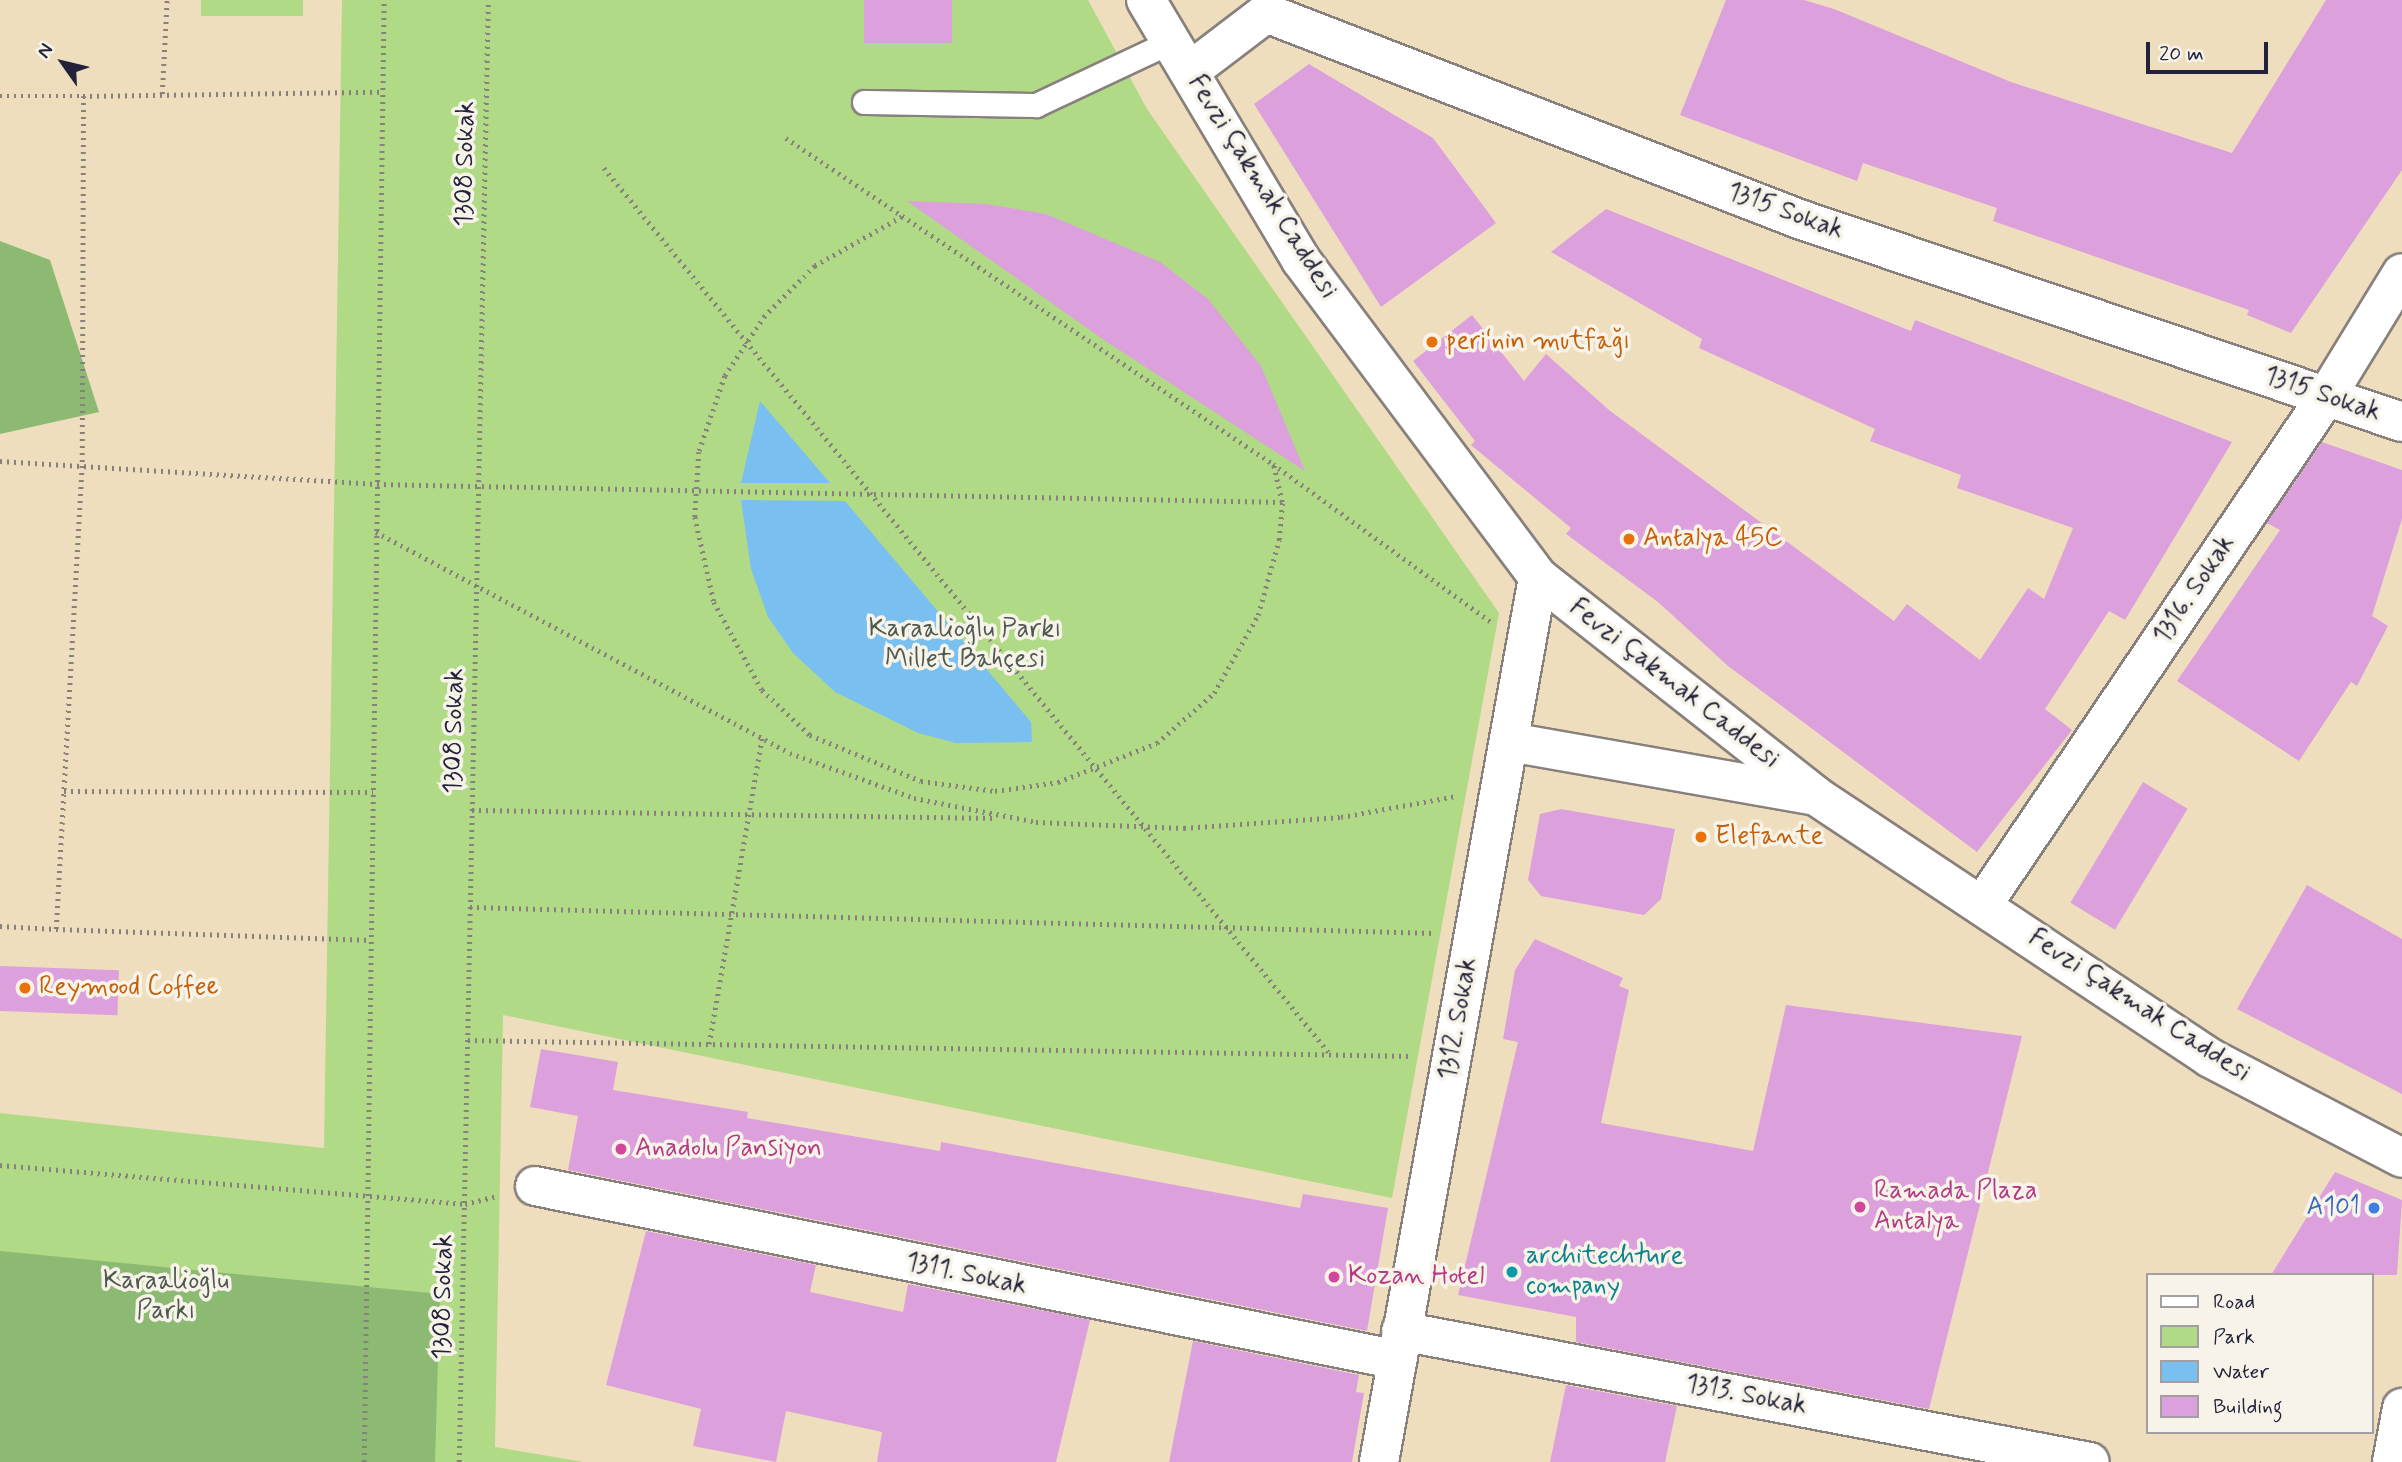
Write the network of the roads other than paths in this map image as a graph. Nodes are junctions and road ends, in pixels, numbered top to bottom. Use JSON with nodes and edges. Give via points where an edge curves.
{"nodes":[{"id":1,"x":1146,"y":0,"type":"edge"},
{"id":2,"x":1181,"y":56,"type":"junction"},
{"id":3,"x":864,"y":103,"type":"dead end"},
{"id":4,"x":2402,"y":273,"type":"edge"},
{"id":5,"x":2326,"y":397,"type":"junction"},
{"id":6,"x":2402,"y":422,"type":"edge"},
{"id":7,"x":1538,"y":577,"type":"junction"},
{"id":8,"x":1510,"y":743,"type":"junction"},
{"id":9,"x":1816,"y":796,"type":"junction"},
{"id":10,"x":1983,"y":904,"type":"junction"},
{"id":11,"x":2402,"y":1158,"type":"edge"},
{"id":12,"x":536,"y":1186,"type":"road end"},
{"id":13,"x":1400,"y":1346,"type":"junction"},
{"id":14,"x":2402,"y":1408,"type":"edge"},
{"id":15,"x":1379,"y":1462,"type":"edge"},
{"id":16,"x":2090,"y":1462,"type":"edge"},
{"id":17,"x":2392,"y":1462,"type":"edge"}],
"edges":[{"from":1,"to":2,"type":"street","name":"Fevzi Çakmak Caddesi"},
{"from":2,"to":3,"type":"lane","via":[[1036,105]]},
{"from":2,"to":5,"type":"street","name":"1315 Sokak","via":[[1266,13],[1800,219]]},
{"from":2,"to":7,"type":"street","name":"Fevzi Çakmak Caddesi","via":[[1301,260]]},
{"from":4,"to":5,"type":"street","name":"1316. Sokak"},
{"from":5,"to":6,"type":"street","name":"1315 Sokak"},
{"from":5,"to":10,"type":"street","name":"1316. Sokak"},
{"from":7,"to":8,"type":"street","name":"1312. Sokak"},
{"from":7,"to":9,"type":"street","name":"Fevzi Çakmak Caddesi"},
{"from":8,"to":9,"type":"street"},
{"from":8,"to":13,"type":"street","name":"1312. Sokak"},
{"from":9,"to":10,"type":"street","name":"Fevzi Çakmak Caddesi"},
{"from":10,"to":11,"type":"street","name":"Fevzi Çakmak Caddesi","via":[[2210,1058]]},
{"from":12,"to":13,"type":"street","name":"1311. Sokak"},
{"from":13,"to":15,"type":"street","name":"1312. Sokak"},
{"from":13,"to":16,"type":"street","name":"1313. Sokak"},
{"from":14,"to":17,"type":"street"}]}
